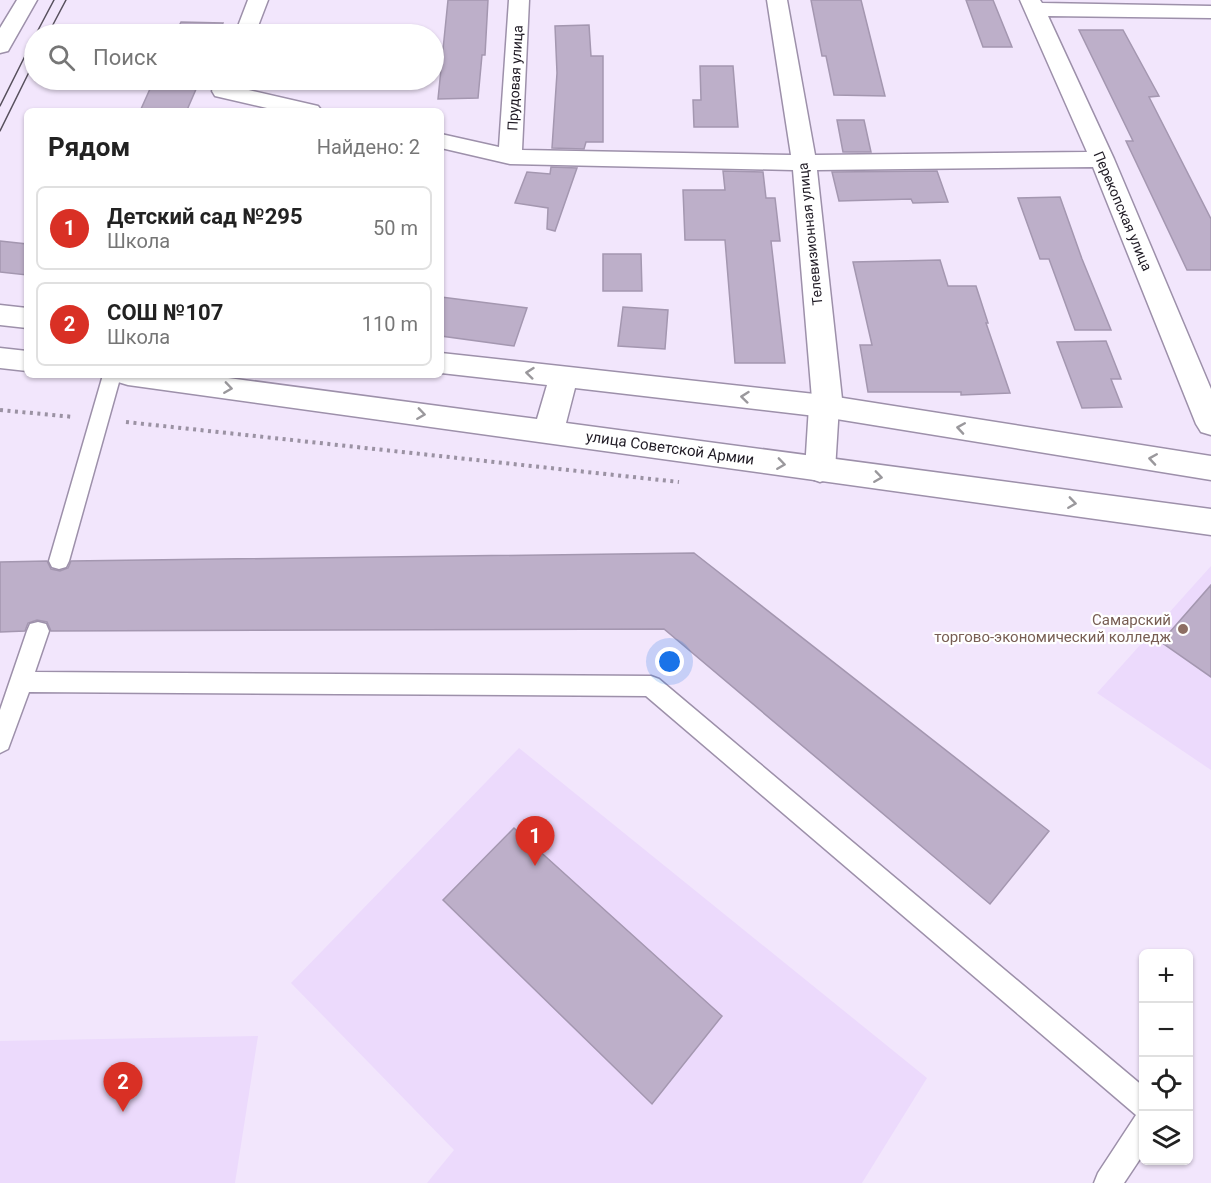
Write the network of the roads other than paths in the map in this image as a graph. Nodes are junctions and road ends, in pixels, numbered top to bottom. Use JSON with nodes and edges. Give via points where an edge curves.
{"nodes":[{"id":1,"x":27,"y":0,"type":"edge"},
{"id":2,"x":258,"y":0,"type":"edge"},
{"id":3,"x":519,"y":0,"type":"edge"},
{"id":4,"x":777,"y":0,"type":"edge"},
{"id":5,"x":1032,"y":4,"type":"edge"},
{"id":6,"x":1211,"y":12,"type":"edge"},
{"id":7,"x":249,"y":24,"type":"edge"},
{"id":8,"x":0,"y":46,"type":"edge"},
{"id":9,"x":242,"y":90,"type":"edge"},
{"id":10,"x":300,"y":108,"type":"edge"},
{"id":11,"x":444,"y":142,"type":"edge"},
{"id":12,"x":510,"y":157,"type":"junction"},
{"id":13,"x":1102,"y":159,"type":"junction"},
{"id":14,"x":804,"y":163,"type":"junction"},
{"id":15,"x":0,"y":315,"type":"edge"},
{"id":16,"x":24,"y":318,"type":"edge"},
{"id":17,"x":0,"y":358,"type":"edge"},
{"id":18,"x":24,"y":361,"type":"edge"},
{"id":19,"x":444,"y":363,"type":"edge"},
{"id":20,"x":563,"y":377,"type":"junction"},
{"id":21,"x":111,"y":378,"type":"edge"},
{"id":22,"x":150,"y":378,"type":"edge"},
{"id":23,"x":824,"y":406,"type":"junction"},
{"id":24,"x":1211,"y":424,"type":"edge"},
{"id":25,"x":549,"y":432,"type":"junction"},
{"id":26,"x":1211,"y":468,"type":"edge"},
{"id":27,"x":820,"y":470,"type":"junction"},
{"id":28,"x":1211,"y":522,"type":"edge"},
{"id":29,"x":59,"y":561,"type":"dead end"},
{"id":30,"x":38,"y":631,"type":"dead end"},
{"id":31,"x":21,"y":682,"type":"junction"},
{"id":32,"x":0,"y":742,"type":"edge"},
{"id":33,"x":1139,"y":1102,"type":"edge"},
{"id":34,"x":1139,"y":1133,"type":"edge"},
{"id":35,"x":1108,"y":1183,"type":"edge"}],
"edges":[{"from":1,"to":8,"type":"street"},
{"from":2,"to":7,"type":"street"},
{"from":3,"to":12,"type":"street","name":"Прудовая улица"},
{"from":4,"to":14,"type":"street","name":"Телевизионная улица"},
{"from":5,"to":6,"type":"street"},
{"from":5,"to":13,"type":"street","name":"Перекопская улица"},
{"from":9,"to":10,"type":"street"},
{"from":11,"to":12,"type":"street"},
{"from":12,"to":14,"type":"street"},
{"from":13,"to":14,"type":"street"},
{"from":13,"to":24,"type":"street","name":"Перекопская улица"},
{"from":14,"to":23,"type":"street","name":"Телевизионная улица","via":[[827,399]]},
{"from":15,"to":16,"type":"street"},
{"from":17,"to":18,"type":"street"},
{"from":20,"to":19,"type":"street","one_way":true},
{"from":23,"to":20,"type":"street","one_way":true},
{"from":20,"to":25,"type":"street"},
{"from":21,"to":29,"type":"lane"},
{"from":22,"to":25,"type":"street","name":"улица Советской Армии","one_way":true},
{"from":26,"to":23,"type":"street","one_way":true},
{"from":23,"to":27,"type":"street","name":"Телевизионная улица"},
{"from":25,"to":27,"type":"street","name":"улица Советской Армии","one_way":true},
{"from":27,"to":28,"type":"street","name":"улица Советской Армии","one_way":true},
{"from":30,"to":31,"type":"lane"},
{"from":31,"to":32,"type":"lane"},
{"from":31,"to":33,"type":"lane","via":[[651,686]]},
{"from":34,"to":35,"type":"lane"}]}
